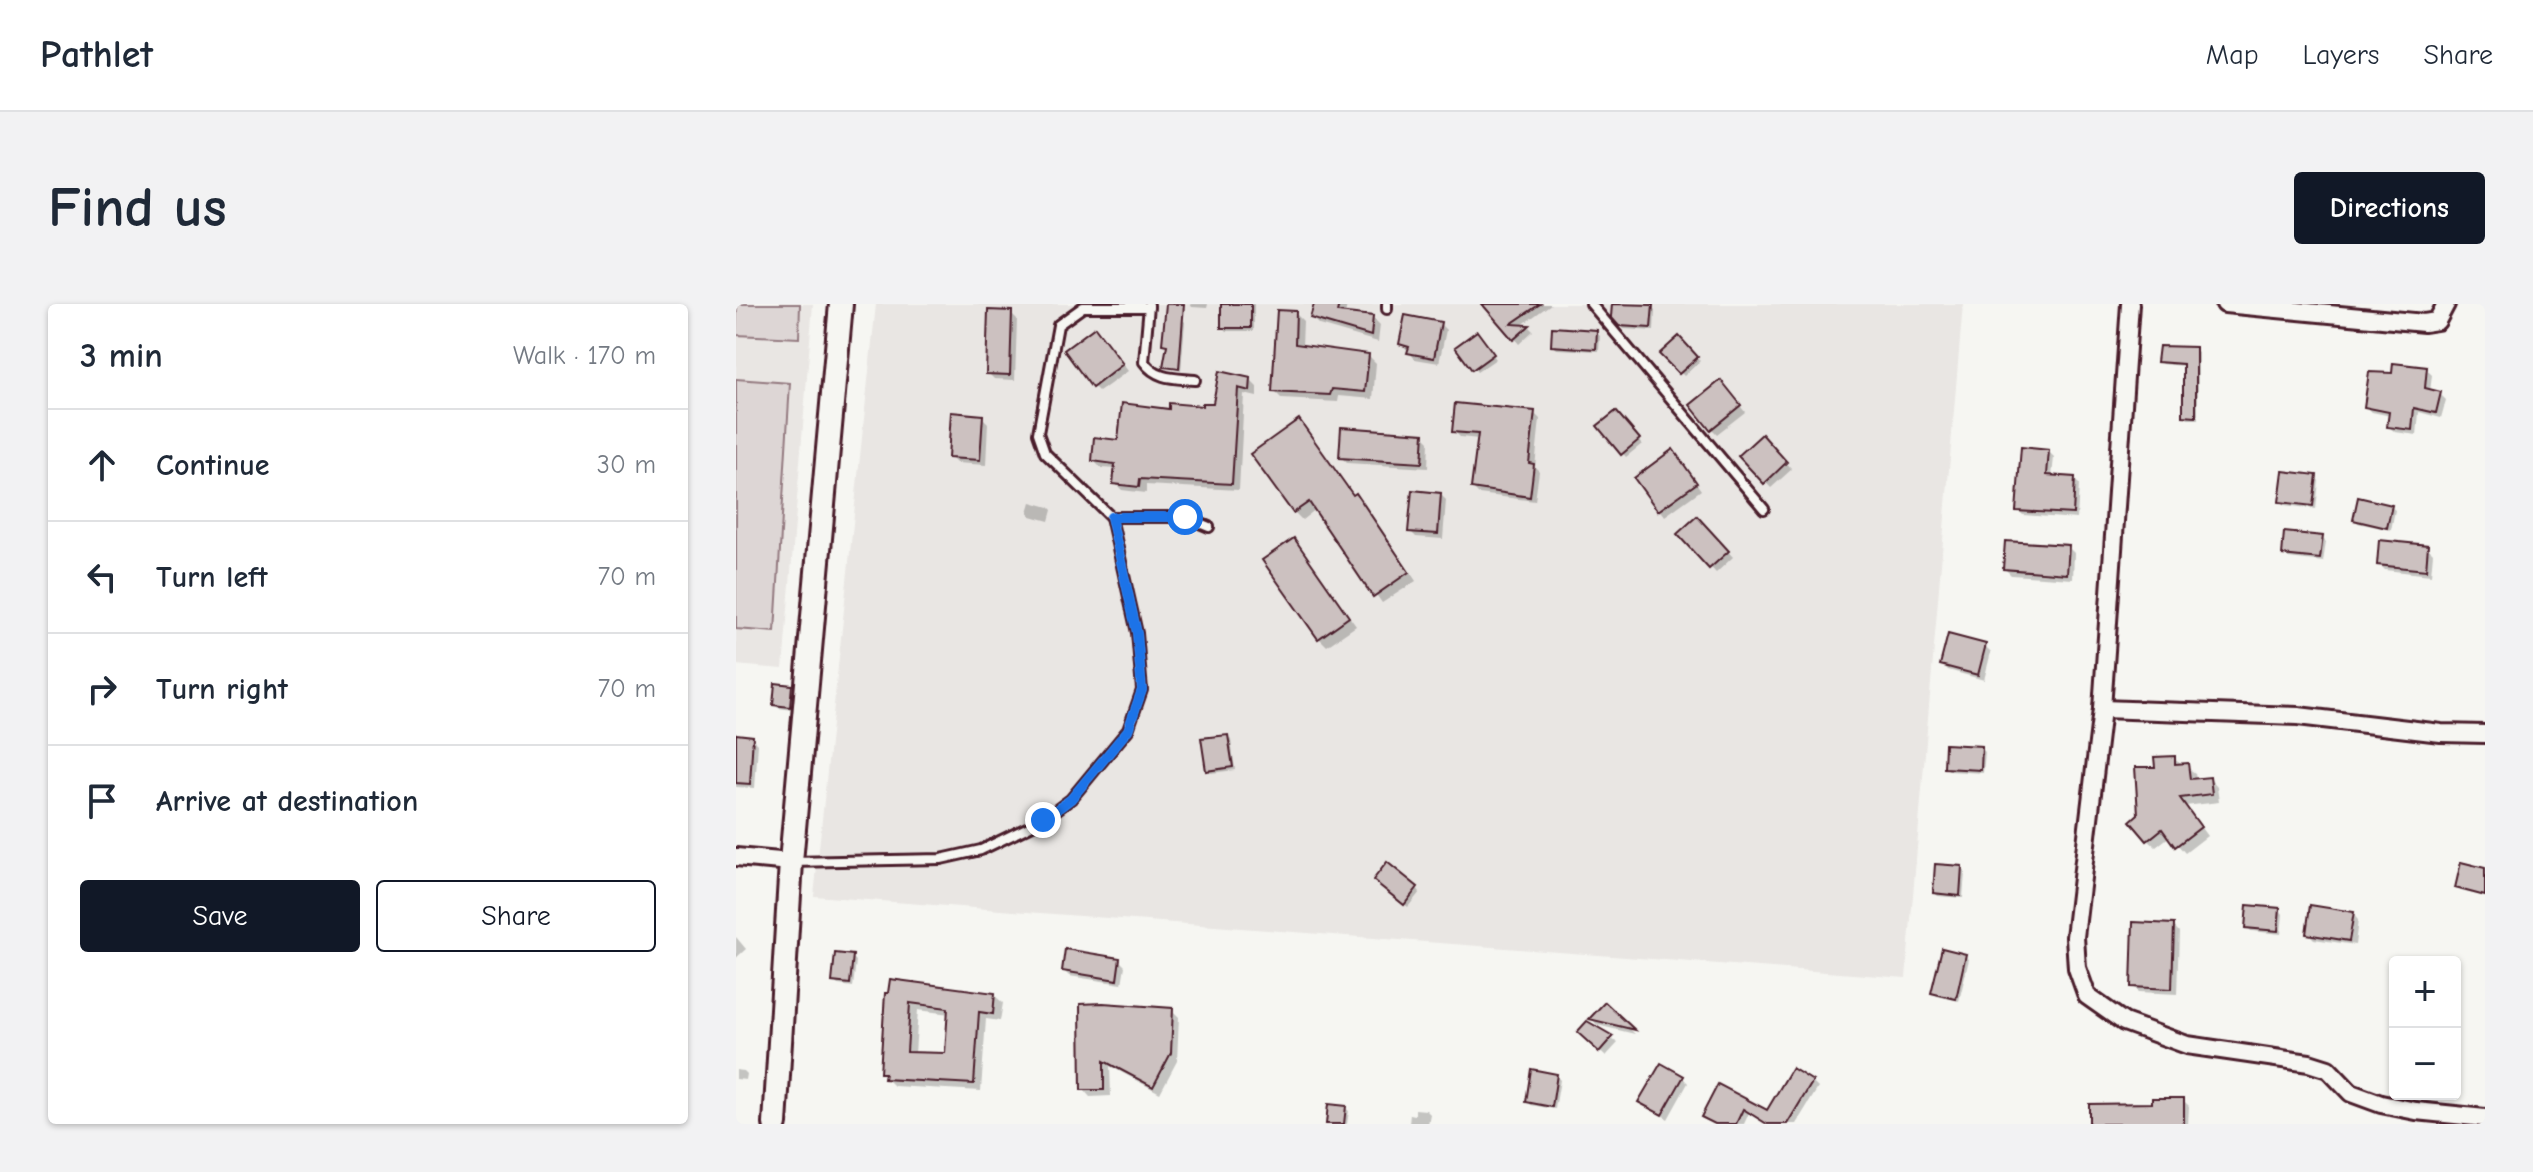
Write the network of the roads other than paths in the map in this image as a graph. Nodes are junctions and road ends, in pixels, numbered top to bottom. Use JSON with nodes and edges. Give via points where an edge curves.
{"nodes":[{"id":1,"x":841,"y":304,"type":"edge"},
{"id":2,"x":1591,"y":304,"type":"edge"},
{"id":3,"x":2130,"y":304,"type":"edge"},
{"id":4,"x":2225,"y":304,"type":"edge"},
{"id":5,"x":2446,"y":304,"type":"edge"},
{"id":6,"x":1149,"y":306,"type":"edge"},
{"id":7,"x":1195,"y":380,"type":"dead end"},
{"id":8,"x":1764,"y":509,"type":"dead end"},
{"id":9,"x":1111,"y":517,"type":"junction"},
{"id":10,"x":1209,"y":527,"type":"dead end"},
{"id":11,"x":2102,"y":709,"type":"junction"},
{"id":12,"x":2485,"y":734,"type":"edge"},
{"id":13,"x":736,"y":857,"type":"edge"},
{"id":14,"x":791,"y":862,"type":"junction"},
{"id":15,"x":2485,"y":1118,"type":"edge"},
{"id":16,"x":775,"y":1124,"type":"edge"}],
"edges":[{"from":1,"to":14,"type":"main road"},
{"from":2,"to":8,"type":"lane"},
{"from":3,"to":11,"type":"street"},
{"from":4,"to":5,"type":"street","via":[[2424,323],[2437,321]]},
{"from":6,"to":7,"type":"lane","via":[[1144,362],[1161,377]]},
{"from":6,"to":9,"type":"lane","via":[[1083,307],[1058,325],[1038,433],[1045,453]]},
{"from":9,"to":10,"type":"lane","via":[[1185,517]]},
{"from":9,"to":14,"type":"lane","via":[[1137,633],[1142,690],[1128,730],[1071,799],[1043,820],[981,850],[941,859]]},
{"from":11,"to":12,"type":"street","via":[[2298,716]]},
{"from":11,"to":15,"type":"street","via":[[2075,937],[2077,968],[2087,996],[2124,1022],[2187,1045],[2328,1069],[2351,1093],[2381,1104]]},
{"from":13,"to":14,"type":"street"},
{"from":14,"to":16,"type":"main road"}]}
